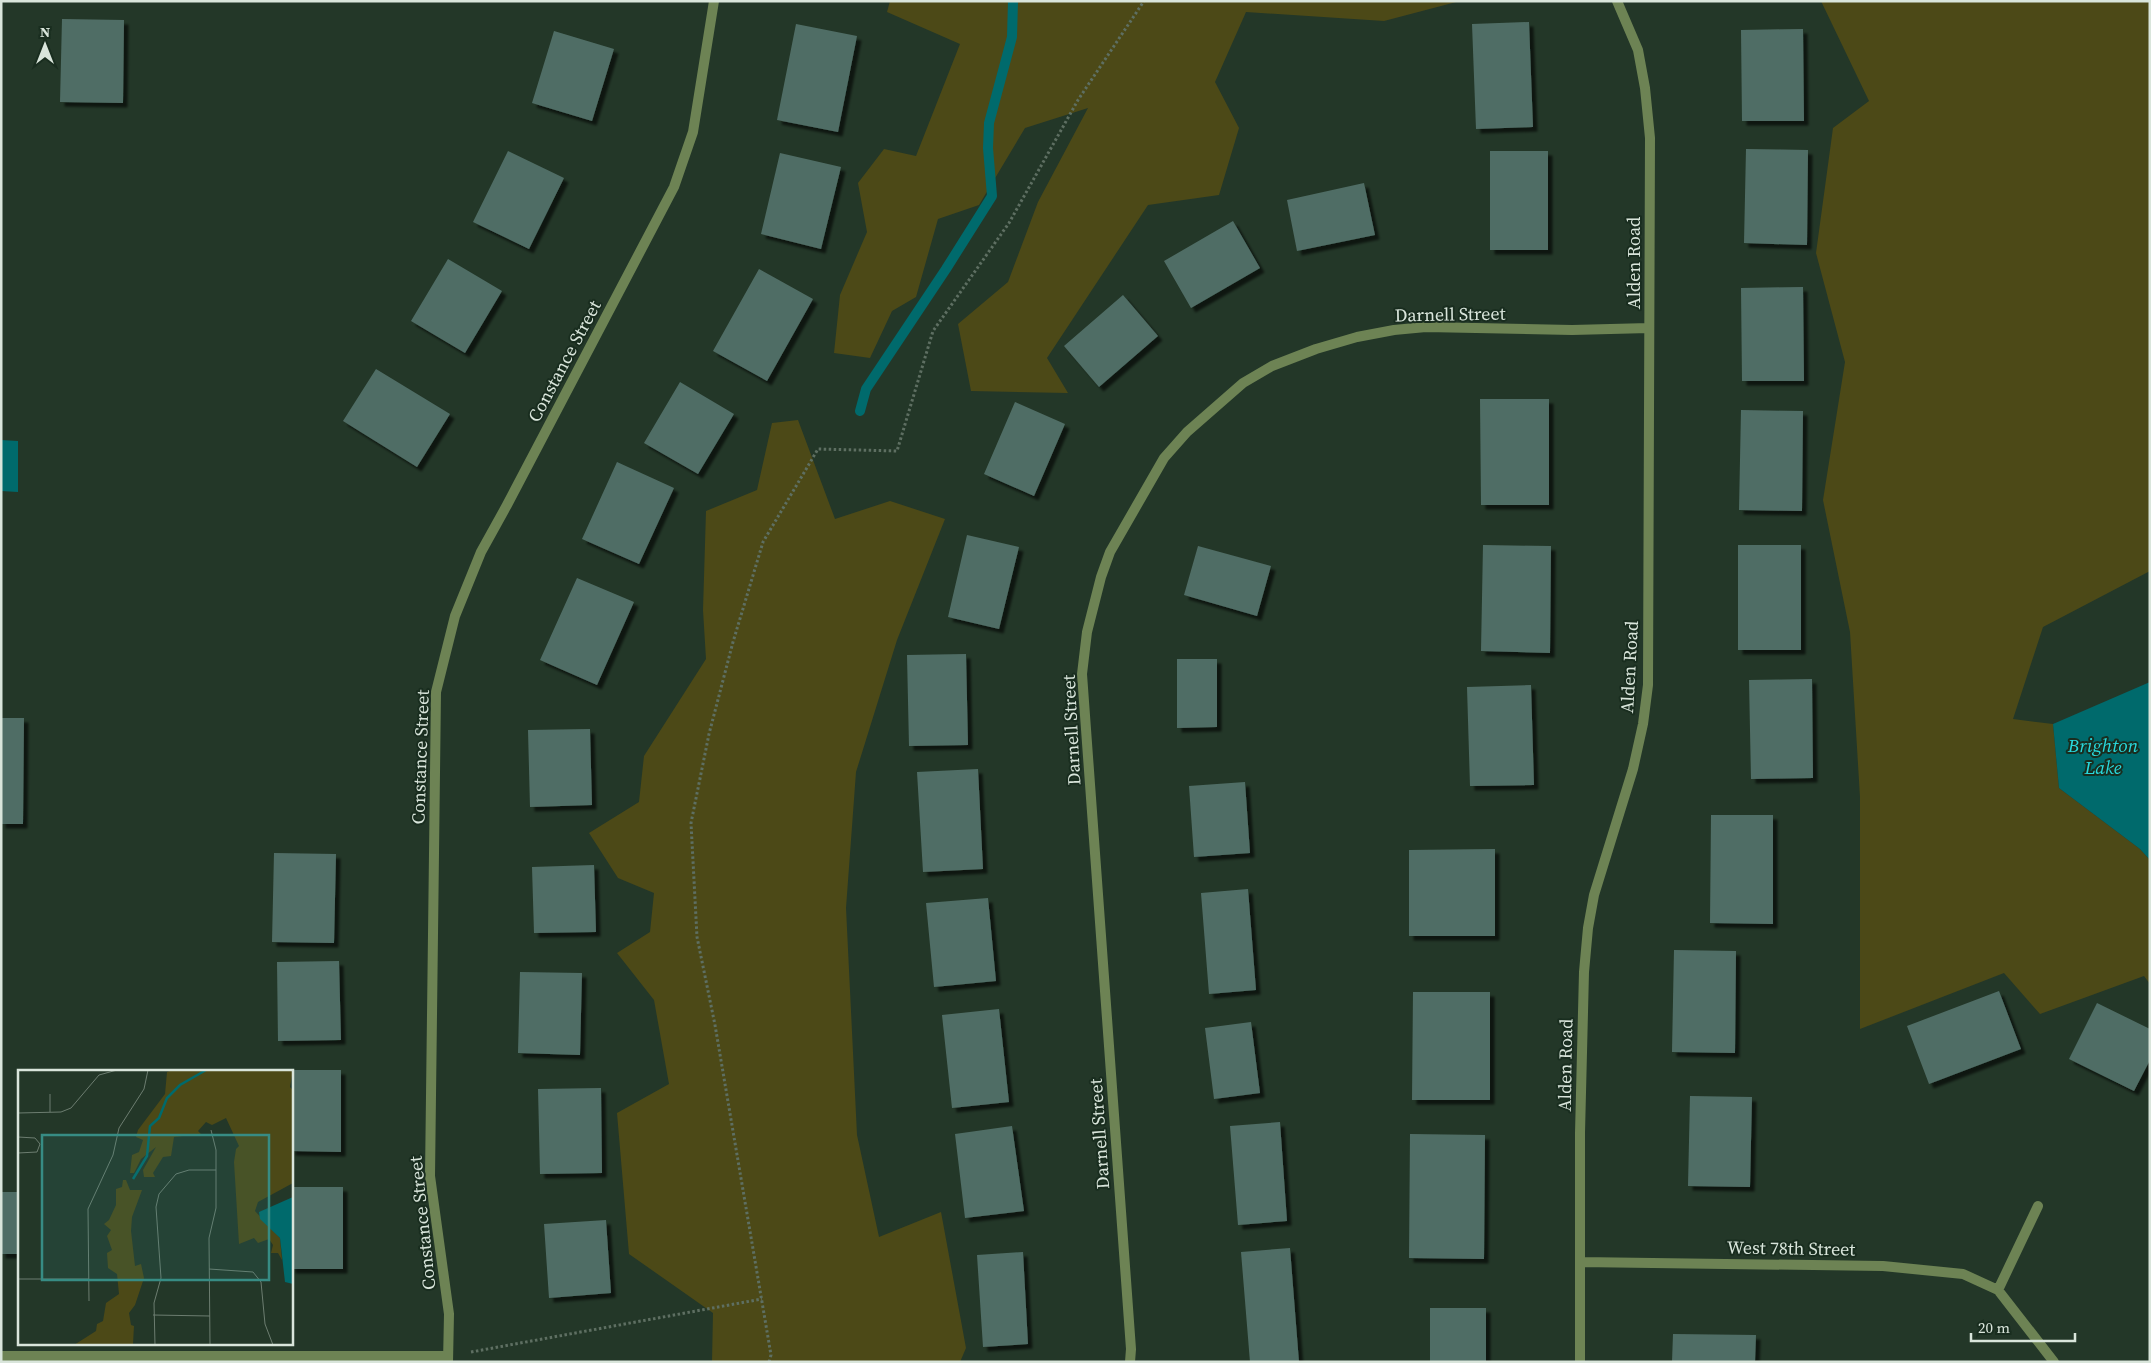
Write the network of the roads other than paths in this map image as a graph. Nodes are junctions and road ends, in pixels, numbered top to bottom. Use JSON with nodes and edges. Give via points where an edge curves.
{"nodes":[{"id":1,"x":714,"y":1,"type":"edge"},
{"id":2,"x":1617,"y":1,"type":"edge"},
{"id":3,"x":1649,"y":328,"type":"junction"},
{"id":4,"x":2038,"y":1206,"type":"dead end"},
{"id":5,"x":1580,"y":1262,"type":"junction"},
{"id":6,"x":1998,"y":1290,"type":"junction"},
{"id":7,"x":1,"y":1356,"type":"edge"},
{"id":8,"x":448,"y":1359,"type":"edge"},
{"id":9,"x":1130,"y":1362,"type":"edge"},
{"id":10,"x":1580,"y":1362,"type":"edge"},
{"id":11,"x":2054,"y":1362,"type":"edge"}],
"edges":[{"from":1,"to":8,"type":"street","name":"Constance Street","via":[[693,132],[674,187],[480,552],[455,616],[436,692],[430,1176],[449,1314]]},
{"from":2,"to":3,"type":"street","name":"Alden Road","via":[[1638,50],[1650,138]]},
{"from":3,"to":5,"type":"street","name":"Alden Road","via":[[1648,685],[1633,769],[1594,895],[1588,928],[1580,1132]]},
{"from":3,"to":9,"type":"street","name":"Darnell Street","via":[[1426,327],[1394,330],[1316,349],[1272,366],[1243,383],[1164,458],[1110,552],[1088,632],[1082,674]]},
{"from":4,"to":6,"type":"street"},
{"from":5,"to":6,"type":"street","name":"West 78th Street","via":[[1883,1266],[1963,1274]]},
{"from":5,"to":10,"type":"street","name":"Alden Road"},
{"from":6,"to":11,"type":"street","name":"West 78th Street"},
{"from":7,"to":8,"type":"street"}]}
